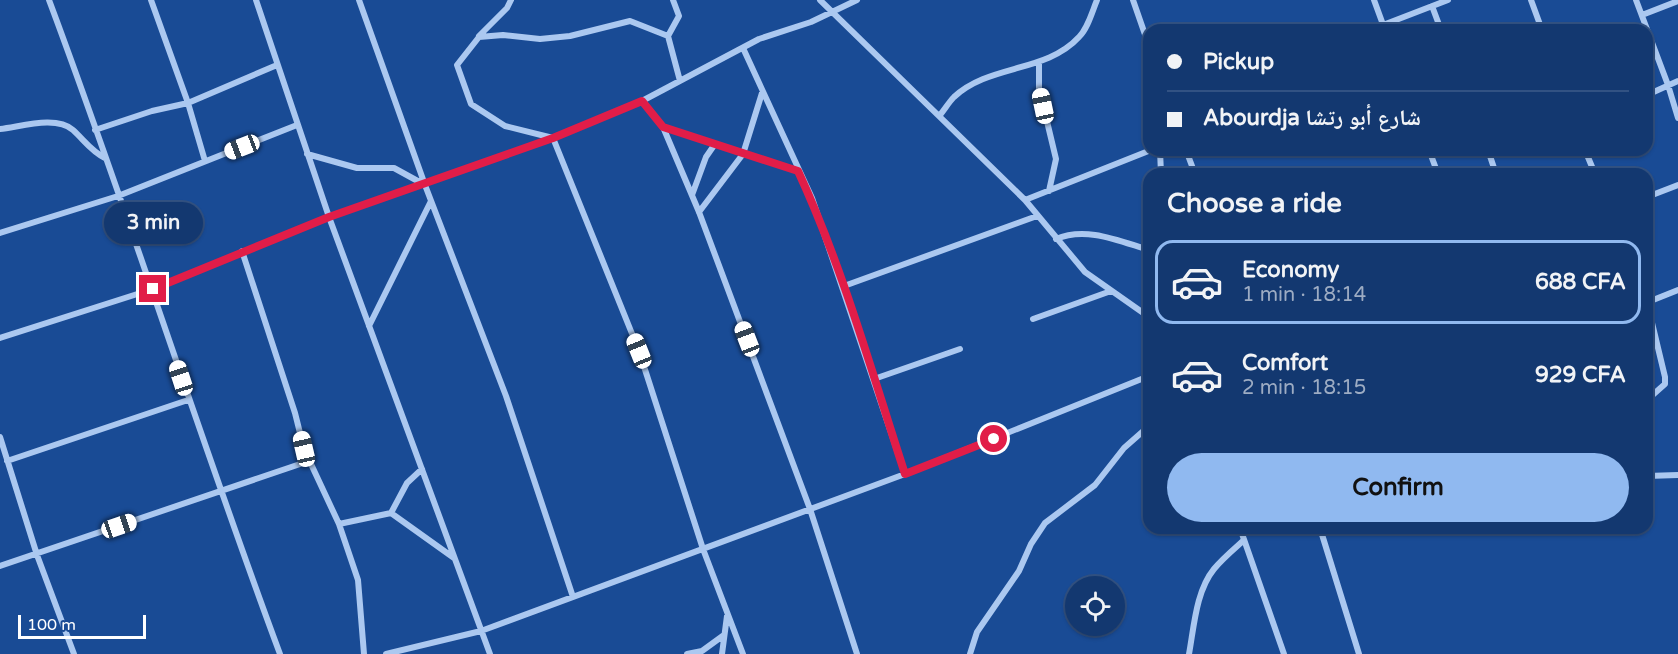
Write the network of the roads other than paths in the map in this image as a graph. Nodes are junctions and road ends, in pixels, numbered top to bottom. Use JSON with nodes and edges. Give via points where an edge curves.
{"nodes":[{"id":1,"x":49,"y":0,"type":"edge"},
{"id":2,"x":151,"y":0,"type":"edge"},
{"id":3,"x":256,"y":0,"type":"edge"},
{"id":4,"x":359,"y":0,"type":"edge"},
{"id":5,"x":511,"y":0,"type":"edge"},
{"id":6,"x":673,"y":0,"type":"edge"},
{"id":7,"x":819,"y":0,"type":"edge"},
{"id":8,"x":857,"y":0,"type":"edge"},
{"id":9,"x":1097,"y":0,"type":"edge"},
{"id":10,"x":1133,"y":0,"type":"edge"},
{"id":11,"x":1374,"y":0,"type":"edge"},
{"id":12,"x":1448,"y":0,"type":"edge"},
{"id":13,"x":1531,"y":0,"type":"edge"},
{"id":14,"x":1636,"y":0,"type":"edge"},
{"id":15,"x":1678,"y":1,"type":"edge"},
{"id":16,"x":1432,"y":6,"type":"junction"},
{"id":17,"x":832,"y":12,"type":"junction"},
{"id":18,"x":1642,"y":15,"type":"junction"},
{"id":19,"x":1383,"y":24,"type":"edge"},
{"id":20,"x":1391,"y":24,"type":"edge"},
{"id":21,"x":1439,"y":24,"type":"edge"},
{"id":22,"x":1540,"y":24,"type":"edge"},
{"id":23,"x":1645,"y":24,"type":"edge"},
{"id":24,"x":1143,"y":29,"type":"edge"},
{"id":25,"x":479,"y":36,"type":"junction"},
{"id":26,"x":668,"y":36,"type":"junction"},
{"id":27,"x":1653,"y":45,"type":"edge"},
{"id":28,"x":743,"y":48,"type":"junction"},
{"id":29,"x":1039,"y":62,"type":"junction"},
{"id":30,"x":277,"y":65,"type":"junction"},
{"id":31,"x":681,"y":81,"type":"junction"},
{"id":32,"x":1678,"y":81,"type":"edge"},
{"id":33,"x":1668,"y":85,"type":"junction"},
{"id":34,"x":1653,"y":92,"type":"edge"},
{"id":35,"x":762,"y":93,"type":"junction"},
{"id":36,"x":642,"y":101,"type":"junction"},
{"id":37,"x":189,"y":103,"type":"junction"},
{"id":38,"x":940,"y":115,"type":"junction"},
{"id":39,"x":1678,"y":118,"type":"edge"},
{"id":40,"x":297,"y":125,"type":"junction"},
{"id":41,"x":663,"y":127,"type":"junction"},
{"id":42,"x":0,"y":129,"type":"edge"},
{"id":43,"x":95,"y":130,"type":"junction"},
{"id":44,"x":553,"y":138,"type":"junction"},
{"id":45,"x":715,"y":144,"type":"junction"},
{"id":46,"x":1143,"y":153,"type":"edge"},
{"id":47,"x":307,"y":154,"type":"junction"},
{"id":48,"x":743,"y":154,"type":"junction"},
{"id":49,"x":105,"y":158,"type":"junction"},
{"id":50,"x":206,"y":161,"type":"junction"},
{"id":51,"x":798,"y":171,"type":"junction"},
{"id":52,"x":425,"y":185,"type":"junction"},
{"id":53,"x":1678,"y":185,"type":"edge"},
{"id":54,"x":1049,"y":191,"type":"junction"},
{"id":55,"x":692,"y":195,"type":"junction"},
{"id":56,"x":1653,"y":195,"type":"edge"},
{"id":57,"x":118,"y":196,"type":"junction"},
{"id":58,"x":1025,"y":200,"type":"junction"},
{"id":59,"x":431,"y":201,"type":"junction"},
{"id":60,"x":699,"y":212,"type":"junction"},
{"id":61,"x":1037,"y":216,"type":"junction"},
{"id":62,"x":329,"y":217,"type":"junction"},
{"id":63,"x":0,"y":233,"type":"edge"},
{"id":64,"x":1056,"y":239,"type":"junction"},
{"id":65,"x":1143,"y":248,"type":"edge"},
{"id":66,"x":242,"y":251,"type":"junction"},
{"id":67,"x":844,"y":286,"type":"junction"},
{"id":68,"x":153,"y":289,"type":"junction"},
{"id":69,"x":1678,"y":290,"type":"edge"},
{"id":70,"x":1111,"y":291,"type":"junction"},
{"id":71,"x":1653,"y":299,"type":"edge"},
{"id":72,"x":1143,"y":313,"type":"edge"},
{"id":73,"x":1033,"y":319,"type":"dead end"},
{"id":74,"x":369,"y":326,"type":"junction"},
{"id":75,"x":1653,"y":326,"type":"edge"},
{"id":76,"x":0,"y":338,"type":"edge"},
{"id":77,"x":960,"y":349,"type":"dead end"},
{"id":78,"x":1143,"y":378,"type":"edge"},
{"id":79,"x":874,"y":379,"type":"junction"},
{"id":80,"x":1653,"y":394,"type":"edge"},
{"id":81,"x":188,"y":400,"type":"junction"},
{"id":82,"x":1143,"y":431,"type":"edge"},
{"id":83,"x":0,"y":437,"type":"edge"},
{"id":84,"x":7,"y":461,"type":"junction"},
{"id":85,"x":309,"y":461,"type":"junction"},
{"id":86,"x":422,"y":469,"type":"junction"},
{"id":87,"x":905,"y":474,"type":"junction"},
{"id":88,"x":1653,"y":476,"type":"edge"},
{"id":89,"x":1678,"y":476,"type":"edge"},
{"id":90,"x":222,"y":491,"type":"junction"},
{"id":91,"x":810,"y":508,"type":"junction"},
{"id":92,"x":392,"y":513,"type":"junction"},
{"id":93,"x":339,"y":524,"type":"junction"},
{"id":94,"x":1242,"y":534,"type":"edge"},
{"id":95,"x":1322,"y":534,"type":"edge"},
{"id":96,"x":1244,"y":540,"type":"junction"},
{"id":97,"x":704,"y":549,"type":"junction"},
{"id":98,"x":37,"y":555,"type":"junction"},
{"id":99,"x":454,"y":559,"type":"junction"},
{"id":100,"x":0,"y":566,"type":"edge"},
{"id":101,"x":573,"y":597,"type":"junction"},
{"id":102,"x":727,"y":614,"type":"junction"},
{"id":103,"x":481,"y":631,"type":"junction"},
{"id":104,"x":724,"y":635,"type":"junction"},
{"id":105,"x":74,"y":654,"type":"edge"},
{"id":106,"x":280,"y":654,"type":"edge"},
{"id":107,"x":364,"y":654,"type":"edge"},
{"id":108,"x":387,"y":654,"type":"edge"},
{"id":109,"x":490,"y":654,"type":"edge"},
{"id":110,"x":687,"y":654,"type":"edge"},
{"id":111,"x":722,"y":654,"type":"edge"},
{"id":112,"x":743,"y":654,"type":"edge"},
{"id":113,"x":857,"y":654,"type":"edge"},
{"id":114,"x":970,"y":654,"type":"edge"},
{"id":115,"x":1189,"y":654,"type":"edge"},
{"id":116,"x":1284,"y":654,"type":"edge"},
{"id":117,"x":1359,"y":654,"type":"edge"}],
"edges":[{"from":1,"to":43,"type":"street"},
{"from":2,"to":37,"type":"street"},
{"from":3,"to":30,"type":"street"},
{"from":4,"to":52,"type":"street"},
{"from":5,"to":25,"type":"street"},
{"from":6,"to":26,"type":"street","via":[[679,16]]},
{"from":7,"to":17,"type":"street"},
{"from":8,"to":17,"type":"street"},
{"from":9,"to":29,"type":"street","via":[[1080,36],[1066,49]]},
{"from":10,"to":24,"type":"street"},
{"from":11,"to":19,"type":"street"},
{"from":12,"to":16,"type":"street"},
{"from":13,"to":22,"type":"street"},
{"from":14,"to":18,"type":"street"},
{"from":15,"to":18,"type":"street"},
{"from":16,"to":20,"type":"street"},
{"from":16,"to":21,"type":"street"},
{"from":17,"to":28,"type":"street"},
{"from":17,"to":38,"type":"street"},
{"from":18,"to":23,"type":"street"},
{"from":25,"to":26,"type":"street","via":[[540,39],[630,21]]},
{"from":25,"to":44,"type":"street","via":[[457,64],[471,104],[506,126]]},
{"from":26,"to":31,"type":"street"},
{"from":27,"to":33,"type":"street"},
{"from":28,"to":31,"type":"street"},
{"from":28,"to":35,"type":"street"},
{"from":29,"to":38,"type":"street","via":[[973,84],[954,96]]},
{"from":29,"to":54,"type":"street","via":[[1039,88],[1056,159]]},
{"from":30,"to":37,"type":"street"},
{"from":30,"to":40,"type":"street"},
{"from":31,"to":36,"type":"street"},
{"from":32,"to":33,"type":"street"},
{"from":33,"to":34,"type":"street"},
{"from":33,"to":39,"type":"street"},
{"from":35,"to":48,"type":"street"},
{"from":35,"to":51,"type":"street"},
{"from":36,"to":41,"type":"street"},
{"from":36,"to":44,"type":"street"},
{"from":37,"to":43,"type":"street"},
{"from":37,"to":50,"type":"street"},
{"from":38,"to":58,"type":"street"},
{"from":40,"to":47,"type":"street"},
{"from":40,"to":50,"type":"street"},
{"from":41,"to":45,"type":"street"},
{"from":41,"to":55,"type":"street"},
{"from":42,"to":49,"type":"street","via":[[60,124],[72,129]]},
{"from":43,"to":49,"type":"street"},
{"from":44,"to":52,"type":"street"},
{"from":44,"to":97,"type":"street","via":[[639,351]]},
{"from":45,"to":48,"type":"street"},
{"from":45,"to":55,"type":"street"},
{"from":46,"to":54,"type":"street"},
{"from":47,"to":52,"type":"street","via":[[357,168],[394,168]]},
{"from":47,"to":62,"type":"street"},
{"from":48,"to":51,"type":"street"},
{"from":48,"to":60,"type":"street"},
{"from":49,"to":57,"type":"street"},
{"from":50,"to":57,"type":"street"},
{"from":51,"to":67,"type":"street"},
{"from":52,"to":59,"type":"street"},
{"from":52,"to":62,"type":"street"},
{"from":53,"to":56,"type":"street"},
{"from":54,"to":58,"type":"street"},
{"from":55,"to":60,"type":"street"},
{"from":57,"to":63,"type":"street"},
{"from":57,"to":68,"type":"street"},
{"from":58,"to":61,"type":"street"},
{"from":59,"to":74,"type":"street"},
{"from":59,"to":101,"type":"street","via":[[506,396]]},
{"from":60,"to":91,"type":"street"},
{"from":61,"to":64,"type":"street"},
{"from":61,"to":67,"type":"street"},
{"from":62,"to":66,"type":"street"},
{"from":62,"to":74,"type":"street"},
{"from":64,"to":65,"type":"street","via":[[1074,233],[1098,235]]},
{"from":64,"to":70,"type":"street","via":[[1085,272]]},
{"from":66,"to":68,"type":"street"},
{"from":66,"to":85,"type":"street"},
{"from":67,"to":79,"type":"street"},
{"from":68,"to":76,"type":"street"},
{"from":68,"to":81,"type":"street"},
{"from":69,"to":71,"type":"street"},
{"from":70,"to":72,"type":"street"},
{"from":70,"to":73,"type":"street"},
{"from":74,"to":86,"type":"street"},
{"from":75,"to":80,"type":"street","via":[[1665,384]]},
{"from":77,"to":79,"type":"street"},
{"from":78,"to":87,"type":"street"},
{"from":79,"to":87,"type":"street"},
{"from":81,"to":84,"type":"street"},
{"from":81,"to":90,"type":"street"},
{"from":82,"to":114,"type":"street","via":[[1124,448],[1095,485],[1045,523],[1020,571],[977,632]]},
{"from":83,"to":84,"type":"street"},
{"from":84,"to":98,"type":"street"},
{"from":85,"to":90,"type":"street"},
{"from":85,"to":93,"type":"street"},
{"from":86,"to":92,"type":"street","via":[[407,483]]},
{"from":86,"to":99,"type":"street"},
{"from":87,"to":91,"type":"street"},
{"from":88,"to":89,"type":"street"},
{"from":90,"to":98,"type":"street"},
{"from":90,"to":106,"type":"street"},
{"from":91,"to":97,"type":"street"},
{"from":91,"to":113,"type":"street"},
{"from":92,"to":93,"type":"street"},
{"from":92,"to":99,"type":"street"},
{"from":93,"to":107,"type":"street","via":[[358,580]]},
{"from":94,"to":96,"type":"street"},
{"from":95,"to":117,"type":"street"},
{"from":96,"to":115,"type":"street","via":[[1213,570],[1197,610]]},
{"from":96,"to":116,"type":"street"},
{"from":97,"to":101,"type":"street"},
{"from":97,"to":102,"type":"street"},
{"from":98,"to":100,"type":"street"},
{"from":98,"to":105,"type":"street"},
{"from":99,"to":103,"type":"street"},
{"from":101,"to":103,"type":"street"},
{"from":102,"to":104,"type":"street"},
{"from":102,"to":112,"type":"street"},
{"from":103,"to":108,"type":"street"},
{"from":103,"to":109,"type":"street"},
{"from":104,"to":110,"type":"street","via":[[702,651]]},
{"from":104,"to":111,"type":"street"}]}
